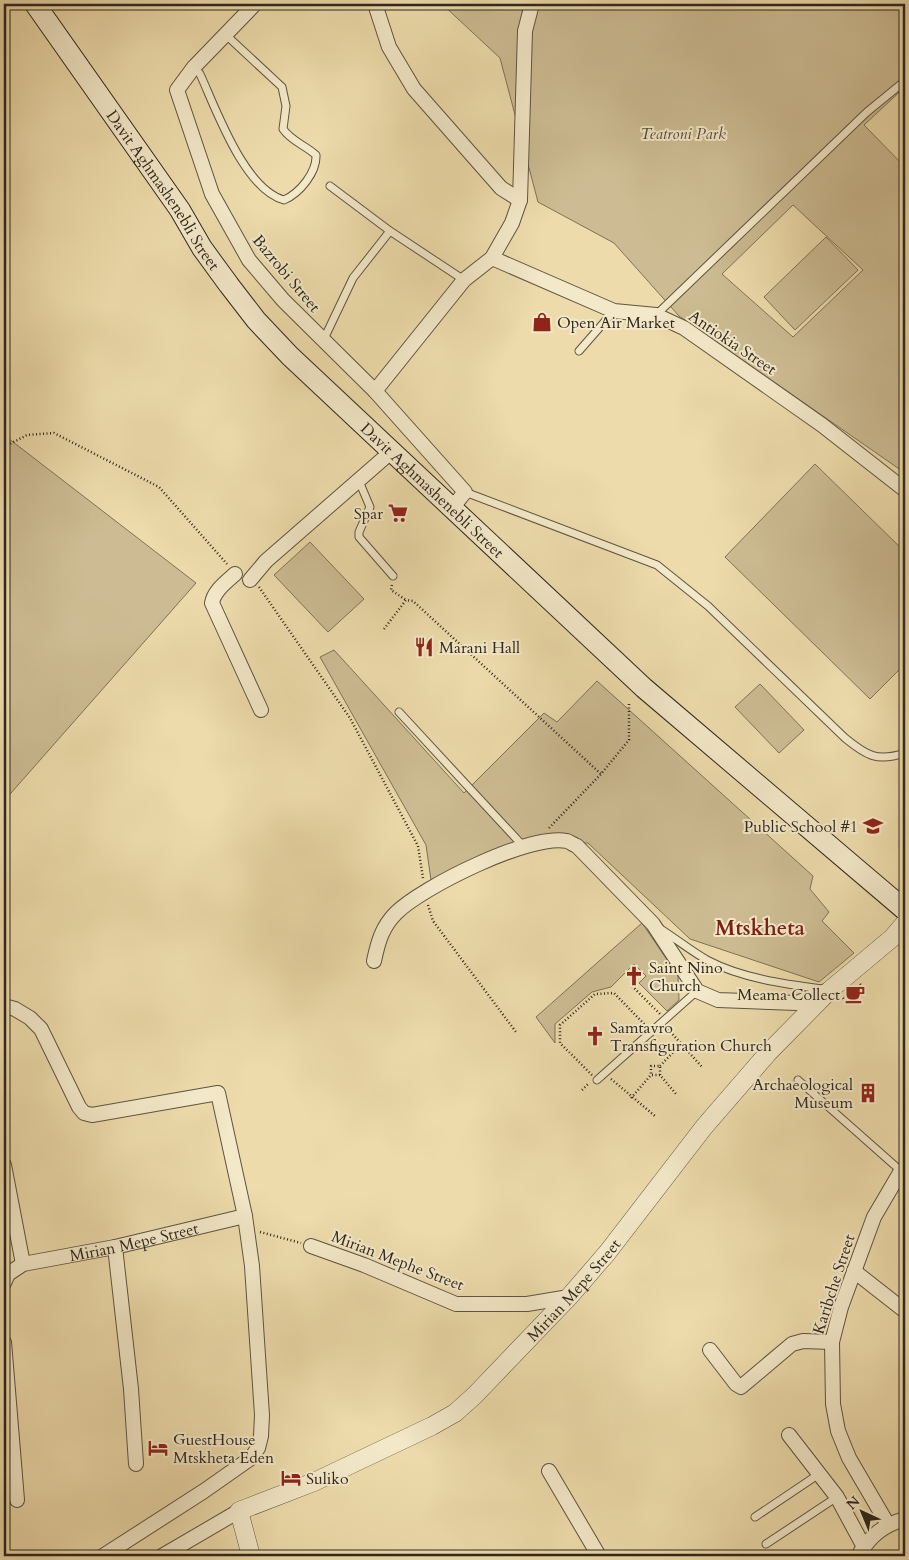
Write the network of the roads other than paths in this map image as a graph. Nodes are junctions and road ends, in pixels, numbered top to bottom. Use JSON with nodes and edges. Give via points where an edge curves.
{"nodes":[{"id":1,"x":35,"y":4,"type":"edge"},
{"id":2,"x":375,"y":4,"type":"edge"},
{"id":3,"x":532,"y":4,"type":"edge"},
{"id":4,"x":253,"y":6,"type":"dead end"},
{"id":5,"x":226,"y":35,"type":"junction"},
{"id":6,"x":194,"y":67,"type":"junction"},
{"id":7,"x":905,"y":84,"type":"edge"},
{"id":8,"x":330,"y":186,"type":"dead end"},
{"id":9,"x":520,"y":200,"type":"junction"},
{"id":10,"x":390,"y":231,"type":"junction"},
{"id":11,"x":492,"y":258,"type":"junction"},
{"id":12,"x":464,"y":280,"type":"junction"},
{"id":13,"x":614,"y":311,"type":"junction"},
{"id":14,"x":656,"y":315,"type":"junction"},
{"id":15,"x":322,"y":341,"type":"junction"},
{"id":16,"x":579,"y":351,"type":"dead end"},
{"id":17,"x":375,"y":392,"type":"junction"},
{"id":18,"x":391,"y":452,"type":"junction"},
{"id":19,"x":359,"y":481,"type":"junction"},
{"id":20,"x":905,"y":490,"type":"edge"},
{"id":21,"x":465,"y":492,"type":"junction"},
{"id":22,"x":452,"y":508,"type":"junction"},
{"id":23,"x":235,"y":574,"type":"road end"},
{"id":24,"x":393,"y":576,"type":"road end"},
{"id":25,"x":250,"y":580,"type":"road end"},
{"id":26,"x":261,"y":710,"type":"dead end"},
{"id":27,"x":399,"y":712,"type":"dead end"},
{"id":28,"x":905,"y":753,"type":"edge"},
{"id":29,"x":524,"y":847,"type":"junction"},
{"id":30,"x":905,"y":910,"type":"edge"},
{"id":31,"x":905,"y":923,"type":"edge"},
{"id":32,"x":654,"y":924,"type":"junction"},
{"id":33,"x":374,"y":961,"type":"dead end"},
{"id":34,"x":697,"y":991,"type":"junction"},
{"id":35,"x":836,"y":994,"type":"junction"},
{"id":36,"x":4,"y":1006,"type":"edge"},
{"id":37,"x":597,"y":1080,"type":"road end"},
{"id":38,"x":798,"y":1080,"type":"dead end"},
{"id":39,"x":4,"y":1164,"type":"edge"},
{"id":40,"x":901,"y":1171,"type":"joint"},
{"id":41,"x":245,"y":1216,"type":"junction"},
{"id":42,"x":311,"y":1246,"type":"road end"},
{"id":43,"x":116,"y":1247,"type":"junction"},
{"id":44,"x":23,"y":1264,"type":"junction"},
{"id":45,"x":854,"y":1271,"type":"junction"},
{"id":46,"x":4,"y":1283,"type":"edge"},
{"id":47,"x":569,"y":1297,"type":"junction"},
{"id":48,"x":905,"y":1311,"type":"edge"},
{"id":49,"x":4,"y":1342,"type":"edge"},
{"id":50,"x":832,"y":1342,"type":"junction"},
{"id":51,"x":710,"y":1350,"type":"dead end"},
{"id":52,"x":789,"y":1435,"type":"dead end"},
{"id":53,"x":136,"y":1464,"type":"dead end"},
{"id":54,"x":549,"y":1471,"type":"dead end"},
{"id":55,"x":819,"y":1474,"type":"junction"},
{"id":56,"x":836,"y":1497,"type":"junction"},
{"id":57,"x":17,"y":1500,"type":"dead end"},
{"id":58,"x":240,"y":1511,"type":"junction"},
{"id":59,"x":755,"y":1517,"type":"dead end"},
{"id":60,"x":905,"y":1519,"type":"edge"},
{"id":61,"x":887,"y":1524,"type":"junction"},
{"id":62,"x":766,"y":1544,"type":"dead end"},
{"id":63,"x":861,"y":1551,"type":"edge"},
{"id":64,"x":103,"y":1556,"type":"edge"},
{"id":65,"x":162,"y":1556,"type":"edge"},
{"id":66,"x":251,"y":1556,"type":"edge"},
{"id":67,"x":599,"y":1556,"type":"edge"}],
"edges":[{"from":1,"to":18,"type":"main road","name":"Davit Aghmashenebli Street","via":[[234,292],[290,356]]},
{"from":2,"to":9,"type":"street","via":[[389,47],[414,89],[501,188]]},
{"from":3,"to":9,"type":"street","via":[[525,31]]},
{"from":4,"to":5,"type":"street","name":"Bazrobi Street"},
{"from":5,"to":6,"type":"street","name":"Bazrobi Street"},
{"from":5,"to":6,"type":"lane","via":[[282,87],[286,106],[283,129],[316,155],[316,164],[294,194],[284,200],[262,188],[240,157]]},
{"from":6,"to":15,"type":"street","name":"Bazrobi Street","via":[[177,90],[212,194],[249,260]]},
{"from":7,"to":14,"type":"lane","via":[[867,112]]},
{"from":8,"to":10,"type":"lane"},
{"from":9,"to":11,"type":"street","via":[[512,223]]},
{"from":10,"to":12,"type":"lane"},
{"from":10,"to":15,"type":"lane","via":[[353,278]]},
{"from":11,"to":12,"type":"street"},
{"from":11,"to":13,"type":"street","name":"Antiokia Street"},
{"from":12,"to":17,"type":"street"},
{"from":13,"to":14,"type":"street","name":"Antiokia Street"},
{"from":13,"to":16,"type":"lane"},
{"from":14,"to":20,"type":"street","name":"Antiokia Street","via":[[684,328],[822,425]]},
{"from":15,"to":17,"type":"street","name":"Bazrobi Street"},
{"from":17,"to":21,"type":"street","name":"Bazrobi Street"},
{"from":18,"to":19,"type":"street"},
{"from":18,"to":22,"type":"main road","name":"Davit Aghmashenebli Street"},
{"from":19,"to":24,"type":"lane","via":[[370,507],[359,532],[360,537]]},
{"from":19,"to":25,"type":"street","via":[[266,561]]},
{"from":21,"to":22,"type":"street"},
{"from":21,"to":28,"type":"lane","via":[[657,565],[708,606],[866,755],[889,758]]},
{"from":22,"to":30,"type":"main road","name":"Davit Aghmashenebli Street","via":[[644,688]]},
{"from":23,"to":26,"type":"street","via":[[213,596],[212,604]]},
{"from":27,"to":29,"type":"lane"},
{"from":29,"to":32,"type":"street","via":[[567,841],[577,846]]},
{"from":29,"to":33,"type":"street","via":[[460,871],[423,891],[396,913],[379,936]]},
{"from":31,"to":35,"type":"street","name":"Mirian Mepe Street"},
{"from":32,"to":34,"type":"street"},
{"from":32,"to":35,"type":"lane","via":[[707,960],[734,971]]},
{"from":34,"to":35,"type":"street","via":[[718,1000],[797,1003]]},
{"from":34,"to":37,"type":"lane"},
{"from":35,"to":47,"type":"street","name":"Mirian Mepe Street","via":[[768,1052]]},
{"from":36,"to":41,"type":"street","via":[[30,1018],[41,1029],[84,1113],[92,1115],[218,1094]]},
{"from":38,"to":40,"type":"lane"},
{"from":39,"to":44,"type":"street"},
{"from":40,"to":45,"type":"street","name":"Karibche Street","via":[[874,1217]]},
{"from":41,"to":43,"type":"street","name":"Mirian Mepe Street"},
{"from":41,"to":64,"type":"street","via":[[252,1266],[262,1415],[258,1448],[238,1468]]},
{"from":42,"to":47,"type":"street","name":"Mirian Mephe Street","via":[[364,1264],[456,1304],[527,1304]]},
{"from":43,"to":44,"type":"street","name":"Mirian Mepe Street"},
{"from":43,"to":53,"type":"street"},
{"from":44,"to":46,"type":"street","via":[[8,1274]]},
{"from":45,"to":48,"type":"street"},
{"from":45,"to":50,"type":"street","name":"Karibche Street"},
{"from":47,"to":58,"type":"street","name":"Mirian Mepe Street","via":[[455,1413],[314,1482]]},
{"from":49,"to":57,"type":"street"},
{"from":50,"to":51,"type":"street","via":[[792,1344],[741,1387]]},
{"from":50,"to":61,"type":"street","name":"Karibche Street","via":[[833,1404],[838,1431],[849,1458]]},
{"from":52,"to":55,"type":"street"},
{"from":54,"to":67,"type":"street"},
{"from":55,"to":56,"type":"street"},
{"from":55,"to":59,"type":"lane"},
{"from":56,"to":62,"type":"lane"},
{"from":56,"to":63,"type":"street"},
{"from":58,"to":65,"type":"street","name":"Mirian Mepe Street"},
{"from":58,"to":66,"type":"street"},
{"from":60,"to":61,"type":"street"},
{"from":61,"to":63,"type":"street"}]}
